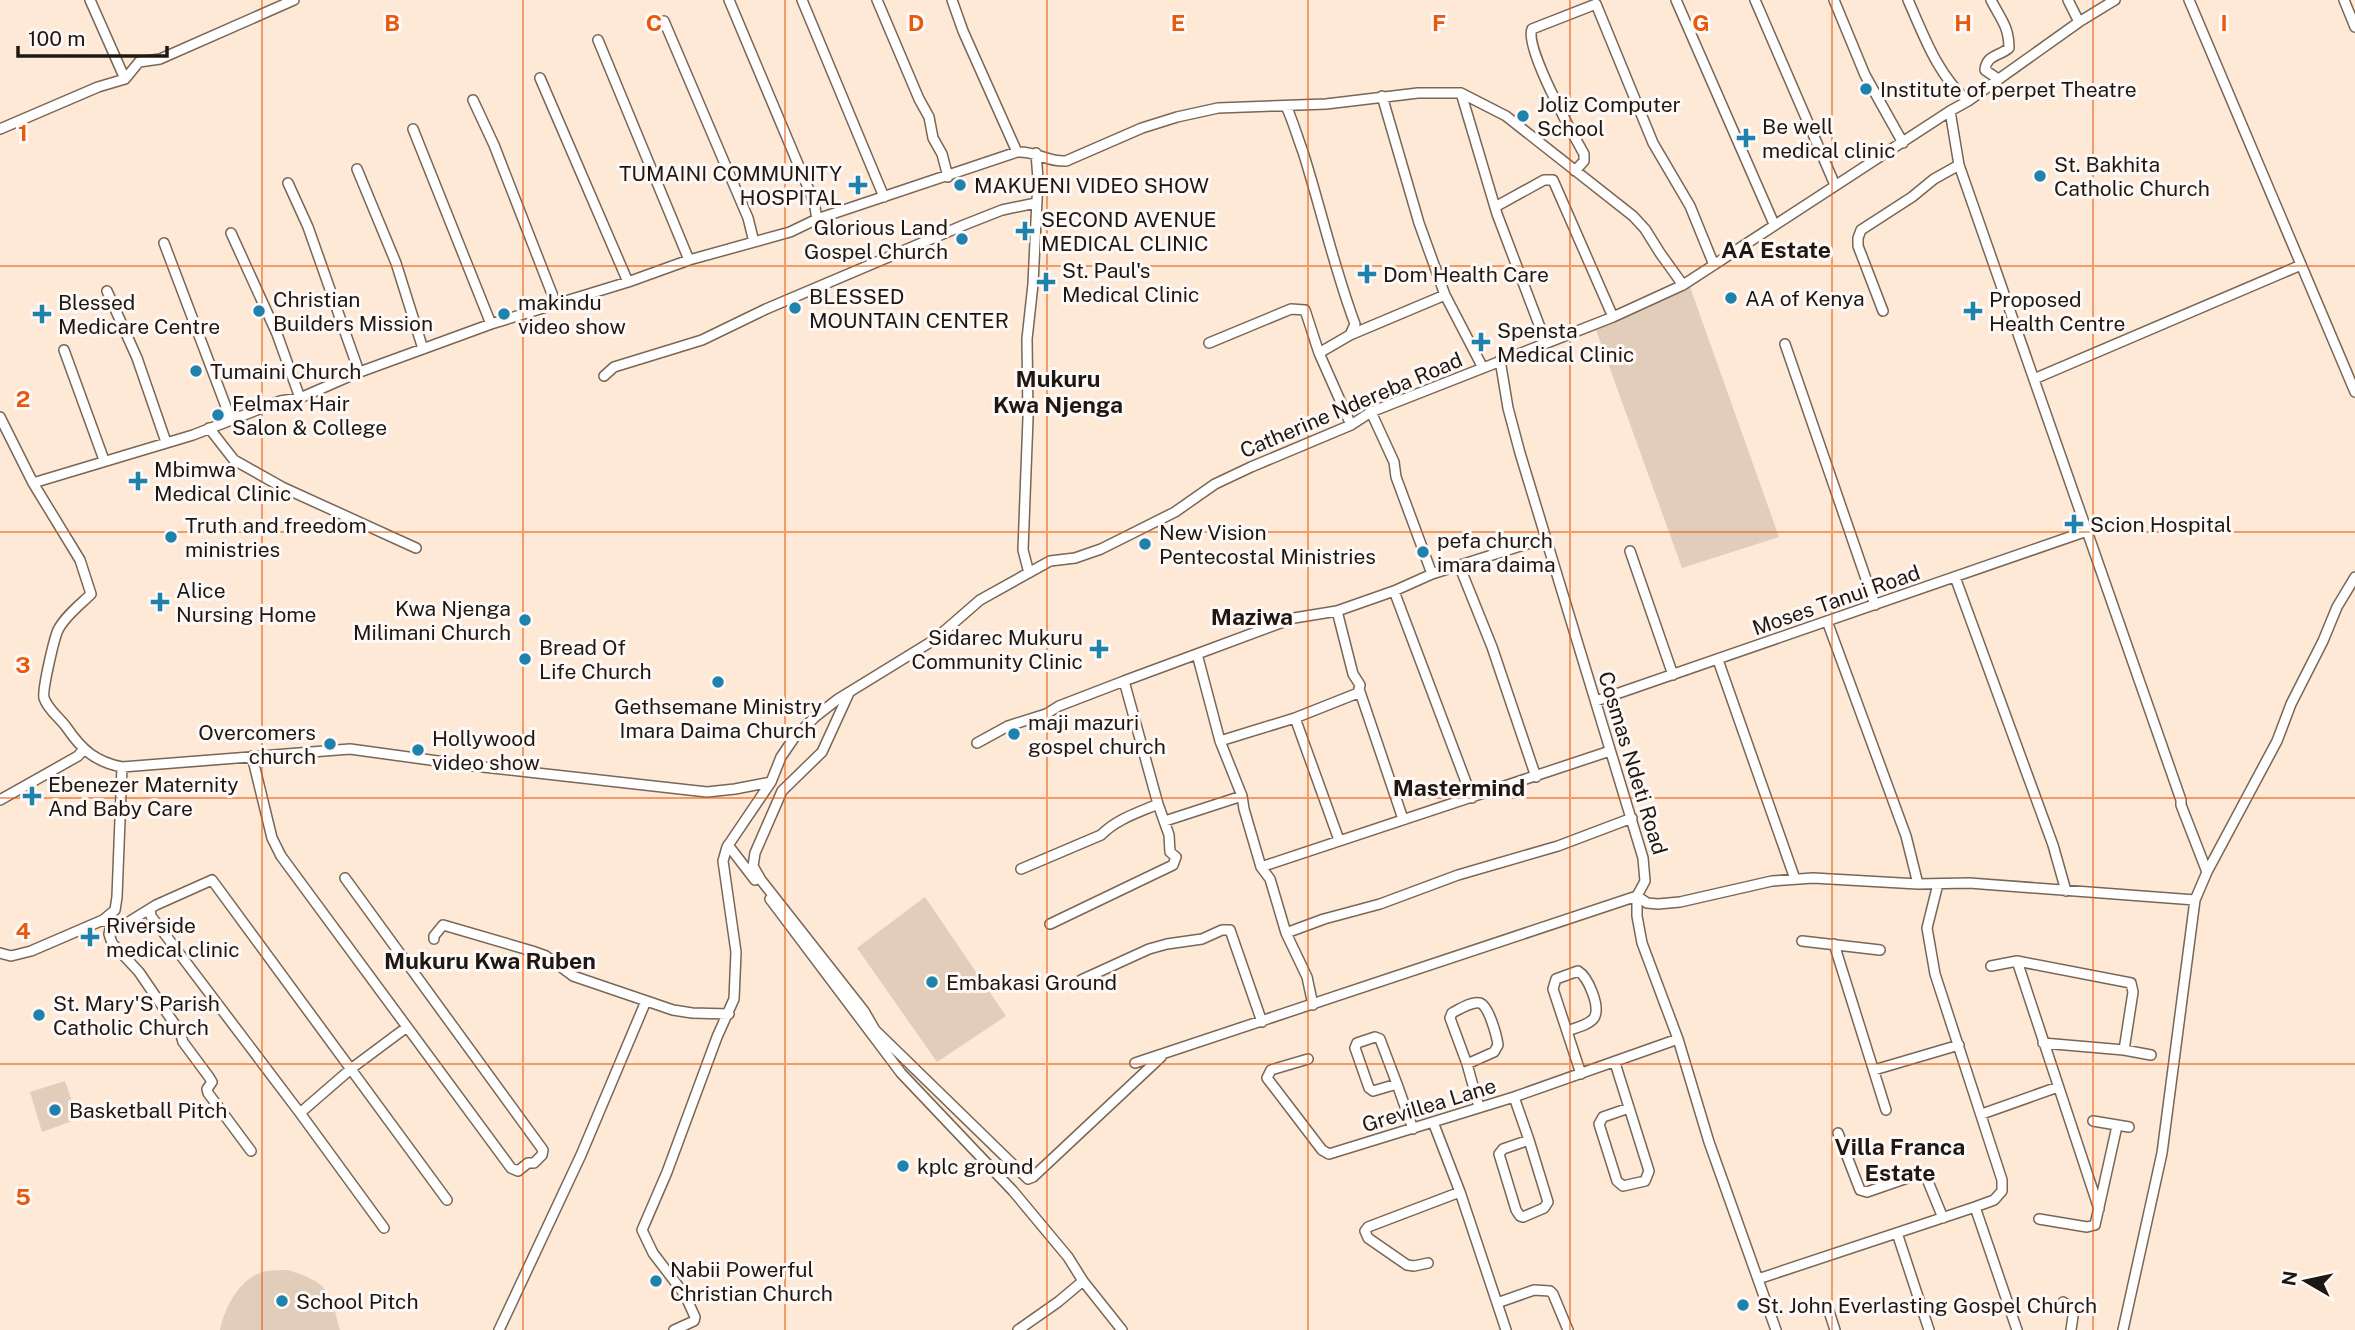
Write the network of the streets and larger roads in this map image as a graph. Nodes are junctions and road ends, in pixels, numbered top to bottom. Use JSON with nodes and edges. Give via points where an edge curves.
{"nodes":[{"id":1,"x":90,"y":0,"type":"edge"},
{"id":2,"x":294,"y":0,"type":"edge"},
{"id":3,"x":729,"y":0,"type":"edge"},
{"id":4,"x":802,"y":0,"type":"edge"},
{"id":5,"x":877,"y":0,"type":"edge"},
{"id":6,"x":952,"y":0,"type":"edge"},
{"id":7,"x":1676,"y":0,"type":"edge"},
{"id":8,"x":1755,"y":0,"type":"edge"},
{"id":9,"x":1834,"y":0,"type":"edge"},
{"id":10,"x":1908,"y":0,"type":"edge"},
{"id":11,"x":1991,"y":0,"type":"edge"},
{"id":12,"x":2068,"y":0,"type":"edge"},
{"id":13,"x":2115,"y":0,"type":"edge"},
{"id":14,"x":2189,"y":0,"type":"edge"},
{"id":15,"x":2344,"y":0,"type":"edge"},
{"id":16,"x":1601,"y":2,"type":"edge"},
{"id":17,"x":664,"y":21,"type":"dead end"},
{"id":18,"x":2079,"y":22,"type":"junction"},
{"id":19,"x":2355,"y":27,"type":"edge"},
{"id":20,"x":598,"y":40,"type":"dead end"},
{"id":21,"x":540,"y":78,"type":"dead end"},
{"id":22,"x":125,"y":79,"type":"junction"},
{"id":23,"x":1998,"y":79,"type":"junction"},
{"id":24,"x":1461,"y":93,"type":"junction"},
{"id":25,"x":1382,"y":96,"type":"junction"},
{"id":26,"x":473,"y":100,"type":"dead end"},
{"id":27,"x":1968,"y":101,"type":"junction"},
{"id":28,"x":1286,"y":106,"type":"junction"},
{"id":29,"x":1950,"y":111,"type":"junction"},
{"id":30,"x":0,"y":129,"type":"edge"},
{"id":31,"x":413,"y":129,"type":"dead end"},
{"id":32,"x":1903,"y":143,"type":"junction"},
{"id":33,"x":1017,"y":152,"type":"junction"},
{"id":34,"x":1036,"y":153,"type":"junction"},
{"id":35,"x":1959,"y":165,"type":"junction"},
{"id":36,"x":357,"y":169,"type":"dead end"},
{"id":37,"x":1575,"y":172,"type":"junction"},
{"id":38,"x":948,"y":177,"type":"junction"},
{"id":39,"x":289,"y":183,"type":"dead end"},
{"id":40,"x":1835,"y":185,"type":"junction"},
{"id":41,"x":884,"y":197,"type":"junction"},
{"id":42,"x":1037,"y":203,"type":"junction"},
{"id":43,"x":1495,"y":207,"type":"junction"},
{"id":44,"x":817,"y":219,"type":"junction"},
{"id":45,"x":1774,"y":224,"type":"junction"},
{"id":46,"x":231,"y":233,"type":"dead end"},
{"id":47,"x":754,"y":242,"type":"junction"},
{"id":48,"x":163,"y":243,"type":"dead end"},
{"id":49,"x":689,"y":260,"type":"junction"},
{"id":50,"x":1714,"y":265,"type":"junction"},
{"id":51,"x":2301,"y":265,"type":"junction"},
{"id":52,"x":628,"y":282,"type":"junction"},
{"id":53,"x":1683,"y":285,"type":"junction"},
{"id":54,"x":107,"y":291,"type":"dead end"},
{"id":55,"x":1445,"y":295,"type":"junction"},
{"id":56,"x":556,"y":304,"type":"junction"},
{"id":57,"x":1883,"y":311,"type":"dead end"},
{"id":58,"x":1613,"y":317,"type":"junction"},
{"id":59,"x":491,"y":324,"type":"junction"},
{"id":60,"x":1350,"y":334,"type":"junction"},
{"id":61,"x":1209,"y":343,"type":"dead end"},
{"id":62,"x":1546,"y":343,"type":"junction"},
{"id":63,"x":1785,"y":344,"type":"dead end"},
{"id":64,"x":423,"y":349,"type":"junction"},
{"id":65,"x":64,"y":350,"type":"dead end"},
{"id":66,"x":1319,"y":353,"type":"junction"},
{"id":67,"x":1500,"y":360,"type":"junction"},
{"id":68,"x":1483,"y":368,"type":"junction"},
{"id":69,"x":356,"y":373,"type":"junction"},
{"id":70,"x":604,"y":376,"type":"dead end"},
{"id":71,"x":2034,"y":379,"type":"junction"},
{"id":72,"x":2355,"y":392,"type":"edge"},
{"id":73,"x":300,"y":398,"type":"junction"},
{"id":74,"x":1371,"y":412,"type":"junction"},
{"id":75,"x":0,"y":417,"type":"edge"},
{"id":76,"x":231,"y":420,"type":"junction"},
{"id":77,"x":1351,"y":425,"type":"junction"},
{"id":78,"x":209,"y":428,"type":"junction"},
{"id":79,"x":166,"y":442,"type":"junction"},
{"id":80,"x":104,"y":460,"type":"junction"},
{"id":81,"x":33,"y":483,"type":"junction"},
{"id":82,"x":2087,"y":531,"type":"junction"},
{"id":83,"x":1546,"y":538,"type":"junction"},
{"id":84,"x":416,"y":548,"type":"dead end"},
{"id":85,"x":1630,"y":551,"type":"dead end"},
{"id":86,"x":1459,"y":565,"type":"junction"},
{"id":87,"x":1029,"y":573,"type":"junction"},
{"id":88,"x":1432,"y":574,"type":"junction"},
{"id":89,"x":1955,"y":577,"type":"junction"},
{"id":90,"x":2355,"y":578,"type":"edge"},
{"id":91,"x":1394,"y":591,"type":"junction"},
{"id":92,"x":1875,"y":604,"type":"junction"},
{"id":93,"x":1337,"y":611,"type":"junction"},
{"id":94,"x":1827,"y":621,"type":"junction"},
{"id":95,"x":1197,"y":654,"type":"junction"},
{"id":96,"x":1718,"y":660,"type":"junction"},
{"id":97,"x":1673,"y":675,"type":"junction"},
{"id":98,"x":1124,"y":681,"type":"junction"},
{"id":99,"x":1359,"y":689,"type":"junction"},
{"id":100,"x":849,"y":692,"type":"junction"},
{"id":101,"x":1596,"y":701,"type":"junction"},
{"id":102,"x":1295,"y":718,"type":"junction"},
{"id":103,"x":1220,"y":741,"type":"junction"},
{"id":104,"x":977,"y":743,"type":"dead end"},
{"id":105,"x":83,"y":750,"type":"junction"},
{"id":106,"x":1610,"y":751,"type":"junction"},
{"id":107,"x":252,"y":756,"type":"junction"},
{"id":108,"x":122,"y":767,"type":"junction"},
{"id":109,"x":1536,"y":777,"type":"junction"},
{"id":110,"x":771,"y":782,"type":"junction"},
{"id":111,"x":1242,"y":796,"type":"junction"},
{"id":112,"x":1472,"y":798,"type":"junction"},
{"id":113,"x":0,"y":800,"type":"edge"},
{"id":114,"x":1158,"y":804,"type":"junction"},
{"id":115,"x":1403,"y":818,"type":"junction"},
{"id":116,"x":1633,"y":818,"type":"junction"},
{"id":117,"x":1164,"y":821,"type":"junction"},
{"id":118,"x":1339,"y":841,"type":"junction"},
{"id":119,"x":728,"y":845,"type":"junction"},
{"id":120,"x":1261,"y":867,"type":"junction"},
{"id":121,"x":1021,"y":869,"type":"dead end"},
{"id":122,"x":2207,"y":872,"type":"junction"},
{"id":123,"x":345,"y":878,"type":"dead end"},
{"id":124,"x":1795,"y":879,"type":"junction"},
{"id":125,"x":1918,"y":884,"type":"junction"},
{"id":126,"x":1938,"y":884,"type":"junction"},
{"id":127,"x":2066,"y":891,"type":"junction"},
{"id":128,"x":1637,"y":896,"type":"junction"},
{"id":129,"x":2195,"y":900,"type":"junction"},
{"id":130,"x":150,"y":909,"type":"junction"},
{"id":131,"x":103,"y":920,"type":"junction"},
{"id":132,"x":1050,"y":924,"type":"dead end"},
{"id":133,"x":1286,"y":933,"type":"junction"},
{"id":134,"x":109,"y":934,"type":"junction"},
{"id":135,"x":434,"y":939,"type":"dead end"},
{"id":136,"x":1802,"y":941,"type":"dead end"},
{"id":137,"x":1834,"y":944,"type":"junction"},
{"id":138,"x":1880,"y":950,"type":"dead end"},
{"id":139,"x":0,"y":953,"type":"edge"},
{"id":140,"x":2017,"y":961,"type":"junction"},
{"id":141,"x":1991,"y":966,"type":"dead end"},
{"id":142,"x":1081,"y":980,"type":"dead end"},
{"id":143,"x":646,"y":1001,"type":"junction"},
{"id":144,"x":1313,"y":1005,"type":"junction"},
{"id":145,"x":729,"y":1014,"type":"junction"},
{"id":146,"x":1262,"y":1022,"type":"junction"},
{"id":147,"x":407,"y":1027,"type":"junction"},
{"id":148,"x":1567,"y":1031,"type":"junction"},
{"id":149,"x":1678,"y":1039,"type":"junction"},
{"id":150,"x":2043,"y":1043,"type":"junction"},
{"id":151,"x":1959,"y":1045,"type":"junction"},
{"id":152,"x":2124,"y":1050,"type":"junction"},
{"id":153,"x":1164,"y":1054,"type":"junction"},
{"id":154,"x":2151,"y":1055,"type":"dead end"},
{"id":155,"x":1308,"y":1059,"type":"dead end"},
{"id":156,"x":1135,"y":1063,"type":"dead end"},
{"id":157,"x":1615,"y":1063,"type":"junction"},
{"id":158,"x":1467,"y":1064,"type":"junction"},
{"id":159,"x":352,"y":1068,"type":"junction"},
{"id":160,"x":1874,"y":1070,"type":"junction"},
{"id":161,"x":1581,"y":1074,"type":"junction"},
{"id":162,"x":1397,"y":1084,"type":"junction"},
{"id":163,"x":2058,"y":1087,"type":"junction"},
{"id":164,"x":1514,"y":1097,"type":"junction"},
{"id":165,"x":1479,"y":1107,"type":"junction"},
{"id":166,"x":1629,"y":1108,"type":"junction"},
{"id":167,"x":1886,"y":1110,"type":"dead end"},
{"id":168,"x":300,"y":1113,"type":"junction"},
{"id":169,"x":1982,"y":1114,"type":"junction"},
{"id":170,"x":2093,"y":1121,"type":"dead end"},
{"id":171,"x":1433,"y":1122,"type":"junction"},
{"id":172,"x":2117,"y":1126,"type":"junction"},
{"id":173,"x":2129,"y":1127,"type":"dead end"},
{"id":174,"x":1413,"y":1129,"type":"junction"},
{"id":175,"x":1838,"y":1133,"type":"dead end"},
{"id":176,"x":1529,"y":1140,"type":"junction"},
{"id":177,"x":251,"y":1151,"type":"dead end"},
{"id":178,"x":1460,"y":1192,"type":"junction"},
{"id":179,"x":447,"y":1200,"type":"dead end"},
{"id":180,"x":1975,"y":1207,"type":"junction"},
{"id":181,"x":2099,"y":1209,"type":"junction"},
{"id":182,"x":1943,"y":1218,"type":"junction"},
{"id":183,"x":2039,"y":1219,"type":"dead end"},
{"id":184,"x":384,"y":1228,"type":"dead end"},
{"id":185,"x":1897,"y":1233,"type":"junction"},
{"id":186,"x":1424,"y":1263,"type":"dead end"},
{"id":187,"x":1758,"y":1279,"type":"junction"},
{"id":188,"x":1083,"y":1281,"type":"junction"},
{"id":189,"x":2063,"y":1302,"type":"dead end"},
{"id":190,"x":1497,"y":1303,"type":"junction"},
{"id":191,"x":1827,"y":1305,"type":"dead end"},
{"id":192,"x":499,"y":1330,"type":"edge"},
{"id":193,"x":674,"y":1330,"type":"edge"},
{"id":194,"x":1018,"y":1330,"type":"edge"},
{"id":195,"x":1122,"y":1330,"type":"edge"},
{"id":196,"x":1506,"y":1330,"type":"edge"},
{"id":197,"x":1567,"y":1330,"type":"edge"},
{"id":198,"x":1776,"y":1330,"type":"edge"},
{"id":199,"x":1835,"y":1330,"type":"edge"},
{"id":200,"x":1929,"y":1330,"type":"edge"},
{"id":201,"x":2017,"y":1330,"type":"edge"},
{"id":202,"x":2071,"y":1330,"type":"edge"},
{"id":203,"x":2123,"y":1330,"type":"edge"}],
"edges":[{"from":1,"to":22,"type":"street"},
{"from":2,"to":22,"type":"street","via":[[160,59],[139,62]]},
{"from":3,"to":44,"type":"street","via":[[814,202]]},
{"from":4,"to":41,"type":"street"},
{"from":5,"to":38,"type":"street","via":[[929,117]]},
{"from":6,"to":33,"type":"street"},
{"from":7,"to":45,"type":"street"},
{"from":8,"to":40,"type":"street"},
{"from":9,"to":32,"type":"street","via":[[1865,75]]},
{"from":10,"to":27,"type":"street","via":[[1945,76]]},
{"from":11,"to":23,"type":"street","via":[[2009,38],[2009,48],[1991,57],[1985,66]]},
{"from":12,"to":18,"type":"street"},
{"from":13,"to":18,"type":"street","name":"Catherine Ndereba Road"},
{"from":14,"to":51,"type":"street"},
{"from":15,"to":19,"type":"street"},
{"from":16,"to":37,"type":"street","via":[[1530,33],[1559,110],[1584,155]]},
{"from":16,"to":50,"type":"street","via":[[1653,143],[1690,206]]},
{"from":17,"to":47,"type":"street"},
{"from":18,"to":23,"type":"street","name":"Catherine Ndereba Road"},
{"from":20,"to":49,"type":"street"},
{"from":21,"to":52,"type":"street"},
{"from":22,"to":30,"type":"street"},
{"from":23,"to":27,"type":"street","name":"Catherine Ndereba Road"},
{"from":24,"to":25,"type":"street"},
{"from":24,"to":37,"type":"street","via":[[1506,117]]},
{"from":24,"to":43,"type":"street"},
{"from":25,"to":28,"type":"street"},
{"from":25,"to":55,"type":"street"},
{"from":26,"to":56,"type":"street"},
{"from":27,"to":29,"type":"street","name":"Catherine Ndereba Road"},
{"from":28,"to":34,"type":"street","via":[[1218,108],[1177,117],[1066,161],[1052,162]]},
{"from":28,"to":60,"type":"street","via":[[1355,324]]},
{"from":29,"to":32,"type":"street","name":"Catherine Ndereba Road"},
{"from":29,"to":35,"type":"street"},
{"from":31,"to":59,"type":"street"},
{"from":32,"to":40,"type":"street","name":"Catherine Ndereba Road"},
{"from":33,"to":34,"type":"street"},
{"from":33,"to":38,"type":"street"},
{"from":34,"to":42,"type":"street"},
{"from":35,"to":57,"type":"street","via":[[1861,230],[1858,246]]},
{"from":35,"to":71,"type":"street"},
{"from":36,"to":64,"type":"street","via":[[396,263]]},
{"from":37,"to":53,"type":"street","via":[[1645,229]]},
{"from":38,"to":41,"type":"street"},
{"from":39,"to":69,"type":"street"},
{"from":40,"to":45,"type":"street","name":"Catherine Ndereba Road"},
{"from":41,"to":44,"type":"street"},
{"from":42,"to":70,"type":"street","via":[[964,225],[702,340],[614,367]]},
{"from":42,"to":87,"type":"street","via":[[1027,340],[1023,550]]},
{"from":43,"to":58,"type":"street","via":[[1544,180],[1553,180]]},
{"from":43,"to":62,"type":"street"},
{"from":44,"to":47,"type":"street"},
{"from":45,"to":50,"type":"street","name":"Catherine Ndereba Road"},
{"from":46,"to":73,"type":"street"},
{"from":47,"to":49,"type":"street"},
{"from":48,"to":76,"type":"street"},
{"from":49,"to":52,"type":"street"},
{"from":50,"to":53,"type":"street","name":"Catherine Ndereba Road"},
{"from":51,"to":71,"type":"street"},
{"from":51,"to":72,"type":"street"},
{"from":52,"to":56,"type":"street"},
{"from":53,"to":58,"type":"street","name":"Catherine Ndereba Road"},
{"from":54,"to":79,"type":"street","via":[[137,358]]},
{"from":55,"to":60,"type":"street"},
{"from":55,"to":68,"type":"street"},
{"from":56,"to":59,"type":"street"},
{"from":58,"to":62,"type":"street","name":"Catherine Ndereba Road"},
{"from":59,"to":64,"type":"street"},
{"from":60,"to":66,"type":"street"},
{"from":61,"to":66,"type":"street","via":[[1302,308]]},
{"from":62,"to":67,"type":"street","name":"Catherine Ndereba Road"},
{"from":63,"to":92,"type":"street"},
{"from":64,"to":69,"type":"street"},
{"from":65,"to":80,"type":"street"},
{"from":66,"to":77,"type":"street"},
{"from":67,"to":68,"type":"street","name":"Catherine Ndereba Road"},
{"from":67,"to":83,"type":"street","name":"Cosmas Ndeti Road","via":[[1508,408]]},
{"from":68,"to":74,"type":"street","name":"Catherine Ndereba Road"},
{"from":69,"to":73,"type":"street"},
{"from":71,"to":82,"type":"street"},
{"from":73,"to":76,"type":"street"},
{"from":74,"to":77,"type":"street","name":"Catherine Ndereba Road"},
{"from":74,"to":88,"type":"street","via":[[1394,462]]},
{"from":75,"to":81,"type":"street"},
{"from":76,"to":78,"type":"street"},
{"from":77,"to":87,"type":"street","name":"Catherine Ndereba Road","via":[[1215,484],[1175,512],[1101,549],[1050,561]]},
{"from":78,"to":79,"type":"street"},
{"from":78,"to":84,"type":"street","via":[[234,460]]},
{"from":79,"to":80,"type":"street"},
{"from":80,"to":81,"type":"street"},
{"from":81,"to":105,"type":"street","via":[[80,560],[91,594],[58,629],[43,695]]},
{"from":82,"to":89,"type":"street","name":"Moses Tanui Road"},
{"from":82,"to":122,"type":"street"},
{"from":83,"to":86,"type":"street"},
{"from":83,"to":101,"type":"street","name":"Cosmas Ndeti Road"},
{"from":85,"to":97,"type":"street"},
{"from":86,"to":88,"type":"street"},
{"from":86,"to":109,"type":"street"},
{"from":87,"to":100,"type":"street","name":"Catherine Ndereba Road","via":[[981,600],[934,640]]},
{"from":88,"to":91,"type":"street"},
{"from":89,"to":92,"type":"street","name":"Moses Tanui Road"},
{"from":89,"to":127,"type":"street"},
{"from":90,"to":122,"type":"street","via":[[2337,607],[2277,741]]},
{"from":91,"to":93,"type":"street"},
{"from":91,"to":112,"type":"street"},
{"from":92,"to":94,"type":"street","name":"Moses Tanui Road"},
{"from":93,"to":95,"type":"street","via":[[1294,618]]},
{"from":93,"to":99,"type":"street"},
{"from":94,"to":96,"type":"street","name":"Moses Tanui Road"},
{"from":94,"to":125,"type":"street","via":[[1906,836]]},
{"from":95,"to":98,"type":"street"},
{"from":95,"to":103,"type":"street"},
{"from":96,"to":97,"type":"street","name":"Moses Tanui Road"},
{"from":96,"to":124,"type":"street"},
{"from":97,"to":101,"type":"street","name":"Moses Tanui Road"},
{"from":98,"to":104,"type":"street","via":[[1008,726]]},
{"from":98,"to":114,"type":"street"},
{"from":99,"to":102,"type":"street","via":[[1354,696]]},
{"from":99,"to":115,"type":"street"},
{"from":100,"to":110,"type":"street","name":"Catherine Ndereba Road","via":[[794,738]]},
{"from":100,"to":153,"type":"street","via":[[822,752],[782,791],[753,866],[875,1031],[1028,1179]]},
{"from":101,"to":106,"type":"street","name":"Cosmas Ndeti Road"},
{"from":102,"to":103,"type":"street"},
{"from":102,"to":118,"type":"street"},
{"from":103,"to":111,"type":"street"},
{"from":105,"to":108,"type":"street","via":[[106,764]]},
{"from":105,"to":113,"type":"street"},
{"from":106,"to":109,"type":"street"},
{"from":106,"to":116,"type":"street","name":"Cosmas Ndeti Road"},
{"from":107,"to":108,"type":"street"},
{"from":107,"to":110,"type":"street","via":[[350,749],[707,792]]},
{"from":107,"to":147,"type":"street","via":[[275,848]]},
{"from":108,"to":131,"type":"street","via":[[117,897],[115,910]]},
{"from":109,"to":112,"type":"street"},
{"from":110,"to":119,"type":"street","name":"Catherine Ndereba Road"},
{"from":111,"to":117,"type":"street"},
{"from":111,"to":120,"type":"street"},
{"from":112,"to":115,"type":"street"},
{"from":114,"to":117,"type":"street"},
{"from":114,"to":121,"type":"street","via":[[1122,819],[1101,835]]},
{"from":115,"to":118,"type":"street"},
{"from":116,"to":128,"type":"street","name":"Cosmas Ndeti Road","via":[[1646,869]]},
{"from":116,"to":133,"type":"street"},
{"from":117,"to":132,"type":"street","via":[[1170,852],[1176,857],[1173,865]]},
{"from":118,"to":120,"type":"street"},
{"from":119,"to":145,"type":"street","via":[[723,861],[736,952]]},
{"from":119,"to":188,"type":"street","via":[[901,1073],[1013,1191]]},
{"from":120,"to":133,"type":"street","via":[[1270,879]]},
{"from":122,"to":129,"type":"street"},
{"from":123,"to":147,"type":"street","via":[[531,1131],[543,1150],[534,1164],[519,1171],[511,1168]]},
{"from":124,"to":125,"type":"street"},
{"from":124,"to":128,"type":"street","via":[[1658,904]]},
{"from":125,"to":126,"type":"street"},
{"from":126,"to":127,"type":"street"},
{"from":126,"to":151,"type":"street","via":[[1927,928],[1935,974]]},
{"from":127,"to":129,"type":"street"},
{"from":128,"to":144,"type":"street"},
{"from":128,"to":149,"type":"street","name":"Cosmas Ndeti Road","via":[[1642,943]]},
{"from":129,"to":203,"type":"street","via":[[2162,1153]]},
{"from":130,"to":134,"type":"street"},
{"from":130,"to":159,"type":"street","via":[[212,880]]},
{"from":130,"to":168,"type":"street"},
{"from":131,"to":134,"type":"street","via":[[111,924]]},
{"from":131,"to":139,"type":"street","via":[[26,953]]},
{"from":133,"to":144,"type":"street","via":[[1307,977]]},
{"from":134,"to":177,"type":"street","via":[[180,1032],[212,1082],[208,1093]]},
{"from":135,"to":143,"type":"street","via":[[443,925],[492,938],[546,956],[573,976]]},
{"from":136,"to":137,"type":"street"},
{"from":137,"to":138,"type":"street"},
{"from":137,"to":160,"type":"street"},
{"from":140,"to":141,"type":"street"},
{"from":140,"to":150,"type":"street"},
{"from":140,"to":152,"type":"street","via":[[2131,984]]},
{"from":142,"to":146,"type":"street","via":[[1149,949],[1230,930]]},
{"from":143,"to":145,"type":"street","via":[[692,1013]]},
{"from":143,"to":192,"type":"street"},
{"from":144,"to":146,"type":"street"},
{"from":145,"to":193,"type":"street","via":[[642,1230],[695,1317]]},
{"from":146,"to":153,"type":"street"},
{"from":147,"to":159,"type":"street"},
{"from":148,"to":148,"type":"street","via":[[1590,1022],[1596,1012],[1585,976],[1578,971],[1552,984]]},
{"from":148,"to":161,"type":"street"},
{"from":149,"to":157,"type":"street","name":"Grevillea Lane"},
{"from":149,"to":187,"type":"street","name":"Cosmas Ndeti Road"},
{"from":150,"to":152,"type":"street"},
{"from":150,"to":163,"type":"street"},
{"from":151,"to":160,"type":"street"},
{"from":151,"to":169,"type":"street"},
{"from":152,"to":154,"type":"street"},
{"from":153,"to":156,"type":"street"},
{"from":155,"to":174,"type":"street","name":"Grevillea Lane","via":[[1271,1070],[1267,1078],[1325,1152]]},
{"from":157,"to":161,"type":"street","name":"Grevillea Lane"},
{"from":157,"to":166,"type":"street"},
{"from":158,"to":158,"type":"street","via":[[1494,1052],[1498,1045],[1486,1007],[1480,1003],[1452,1013],[1450,1018]]},
{"from":158,"to":165,"type":"street"},
{"from":159,"to":168,"type":"street"},
{"from":159,"to":179,"type":"street"},
{"from":160,"to":167,"type":"street"},
{"from":161,"to":164,"type":"street","name":"Grevillea Lane"},
{"from":162,"to":162,"type":"street","via":[[1380,1039],[1357,1043],[1354,1050],[1369,1090]]},
{"from":162,"to":174,"type":"street"},
{"from":163,"to":169,"type":"street"},
{"from":163,"to":181,"type":"street"},
{"from":164,"to":165,"type":"street","name":"Grevillea Lane"},
{"from":164,"to":176,"type":"street"},
{"from":165,"to":171,"type":"street","name":"Grevillea Lane"},
{"from":166,"to":166,"type":"street","via":[[1649,1171],[1645,1181],[1623,1186],[1617,1181],[1599,1124],[1603,1117]]},
{"from":168,"to":184,"type":"street"},
{"from":169,"to":180,"type":"street","via":[[2003,1186],[1998,1196]]},
{"from":170,"to":172,"type":"street"},
{"from":171,"to":174,"type":"street","name":"Grevillea Lane"},
{"from":171,"to":178,"type":"street"},
{"from":172,"to":173,"type":"street"},
{"from":172,"to":181,"type":"street"},
{"from":175,"to":182,"type":"street","via":[[1860,1191],[1923,1174]]},
{"from":176,"to":176,"type":"street","via":[[1499,1154],[1516,1210],[1523,1217],[1548,1202]]},
{"from":178,"to":186,"type":"street","via":[[1366,1229],[1368,1238],[1406,1265]]},
{"from":178,"to":190,"type":"street"},
{"from":180,"to":182,"type":"street"},
{"from":180,"to":201,"type":"street"},
{"from":181,"to":183,"type":"street","via":[[2095,1225],[2090,1227]]},
{"from":182,"to":185,"type":"street"},
{"from":185,"to":187,"type":"street"},
{"from":185,"to":200,"type":"street"},
{"from":187,"to":198,"type":"street","name":"Cosmas Ndeti Road"},
{"from":188,"to":194,"type":"street"},
{"from":188,"to":195,"type":"street"},
{"from":189,"to":202,"type":"street","via":[[2078,1308]]},
{"from":190,"to":196,"type":"street"},
{"from":190,"to":197,"type":"street","via":[[1534,1290],[1550,1291]]},
{"from":191,"to":199,"type":"street"}]}
